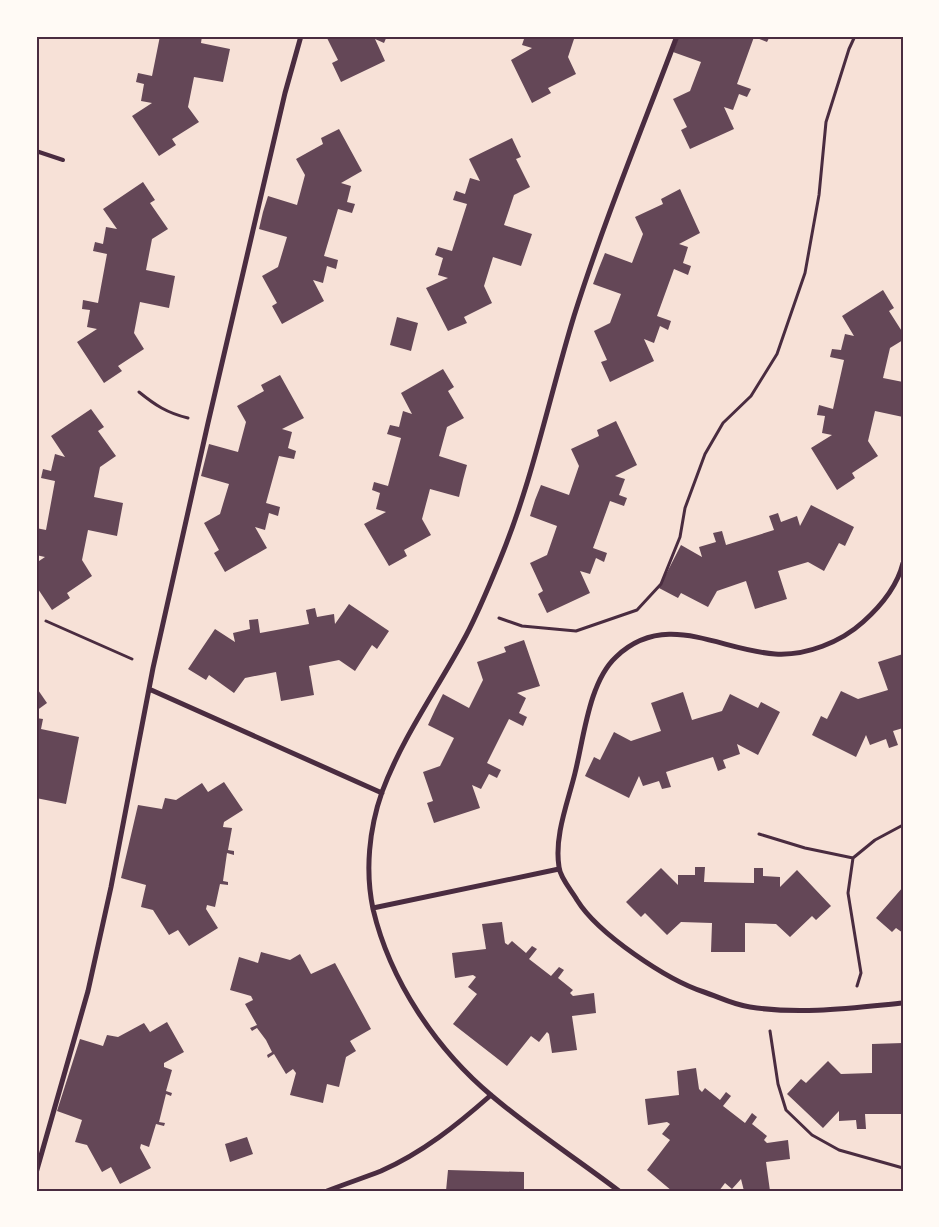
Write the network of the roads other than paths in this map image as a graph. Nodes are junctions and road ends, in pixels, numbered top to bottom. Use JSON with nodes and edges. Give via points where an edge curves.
{"nodes":[{"id":1,"x":301,"y":36,"type":"edge"},
{"id":2,"x":677,"y":36,"type":"edge"},
{"id":3,"x":36,"y":151,"type":"edge"},
{"id":4,"x":62,"y":160,"type":"dead end"},
{"id":5,"x":903,"y":563,"type":"edge"},
{"id":6,"x":149,"y":689,"type":"junction"},
{"id":7,"x":382,"y":793,"type":"junction"},
{"id":8,"x":558,"y":869,"type":"junction"},
{"id":9,"x":373,"y":908,"type":"junction"},
{"id":10,"x":903,"y":1003,"type":"edge"},
{"id":11,"x":491,"y":1095,"type":"junction"},
{"id":12,"x":36,"y":1173,"type":"edge"},
{"id":13,"x":327,"y":1191,"type":"edge"},
{"id":14,"x":619,"y":1191,"type":"edge"}],
"edges":[{"from":1,"to":6,"type":"street","via":[[208,422]]},
{"from":2,"to":7,"type":"street","via":[[603,231],[550,394],[529,478],[500,560],[463,640],[418,716]]},
{"from":3,"to":4,"type":"lane"},
{"from":5,"to":8,"type":"street","via":[[880,607],[851,633],[816,649],[777,654],[670,632],[640,640],[615,657],[597,682],[560,831]]},
{"from":6,"to":7,"type":"street"},
{"from":6,"to":12,"type":"street","via":[[90,982]]},
{"from":7,"to":9,"type":"street","via":[[368,849]]},
{"from":8,"to":9,"type":"street"},
{"from":8,"to":10,"type":"street","via":[[579,904],[607,934],[640,958],[694,989],[748,1007],[801,1011]]},
{"from":9,"to":11,"type":"street","via":[[389,956],[412,1002],[442,1045]]},
{"from":11,"to":13,"type":"street","via":[[421,1150],[382,1170]]},
{"from":11,"to":14,"type":"street"}]}
